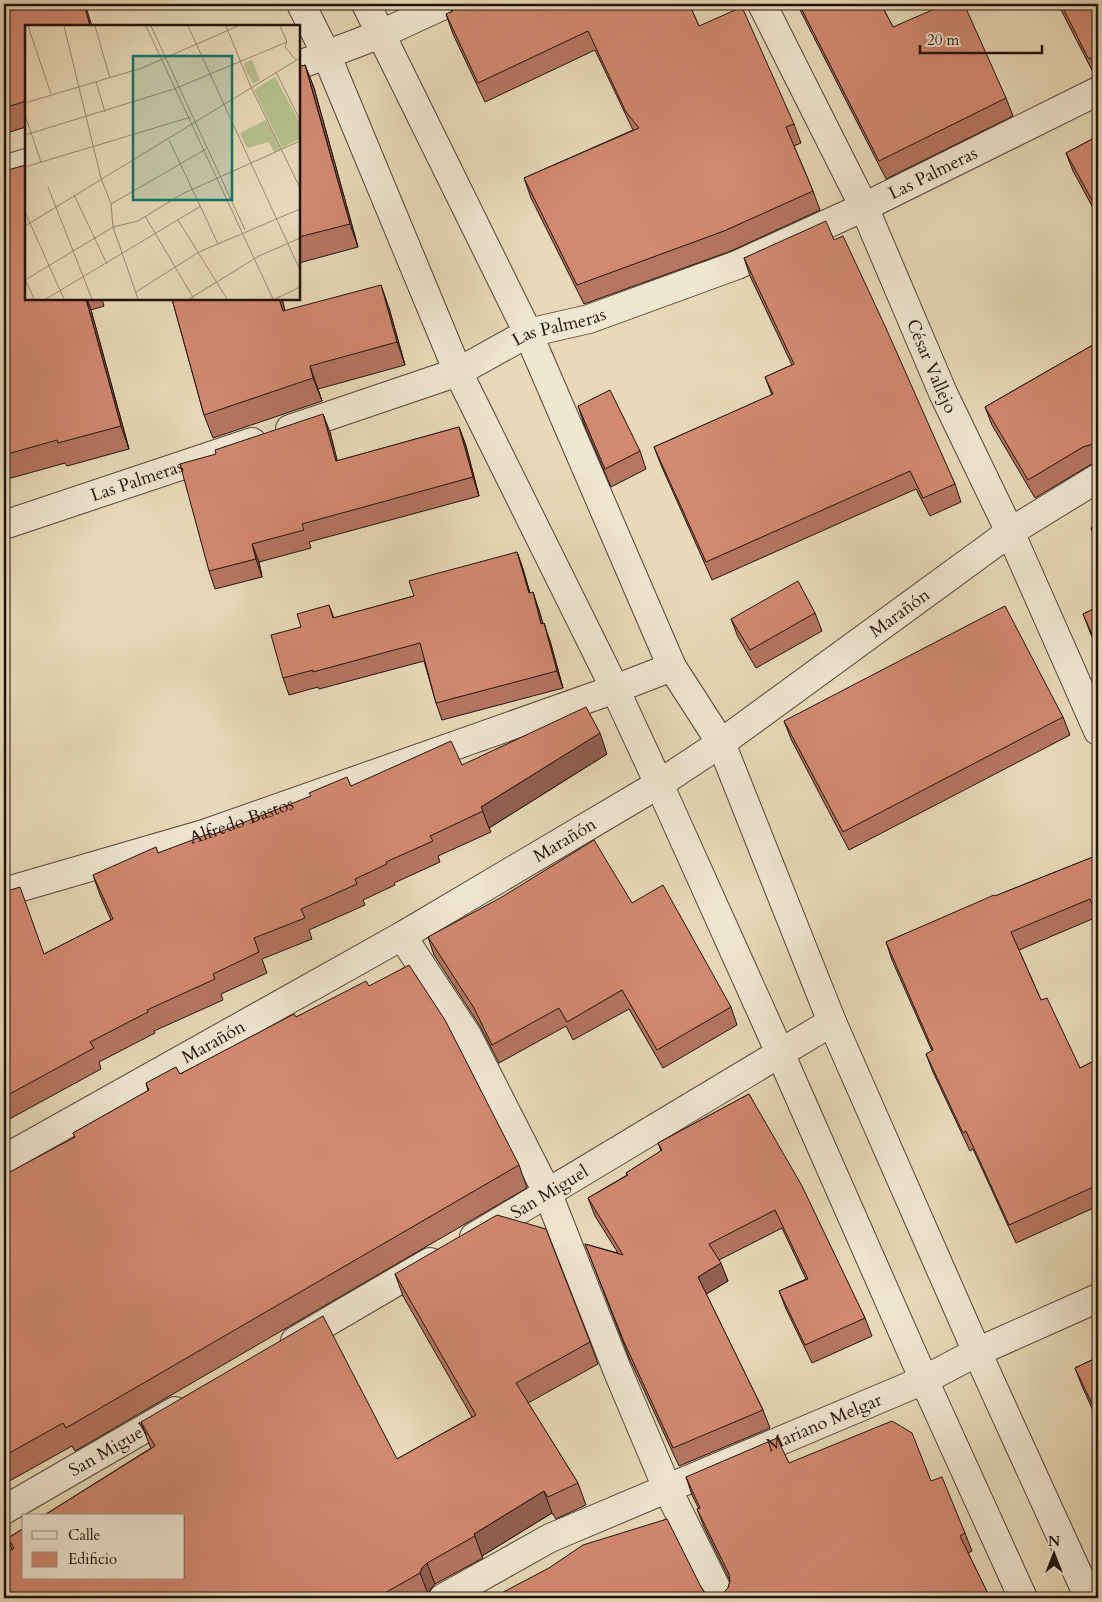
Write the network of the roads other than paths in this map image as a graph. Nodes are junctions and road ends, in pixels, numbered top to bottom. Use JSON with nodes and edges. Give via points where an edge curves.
{"nodes":[{"id":1,"x":301,"y":4,"type":"edge"},
{"id":2,"x":366,"y":4,"type":"edge"},
{"id":3,"x":446,"y":4,"type":"edge"},
{"id":4,"x":762,"y":4,"type":"edge"},
{"id":5,"x":381,"y":34,"type":"junction"},
{"id":6,"x":326,"y":54,"type":"junction"},
{"id":7,"x":300,"y":65,"type":"edge"},
{"id":8,"x":1098,"y":91,"type":"edge"},
{"id":9,"x":25,"y":163,"type":"edge"},
{"id":10,"x":4,"y":170,"type":"edge"},
{"id":11,"x":864,"y":207,"type":"junction"},
{"id":12,"x":528,"y":333,"type":"junction"},
{"id":13,"x":458,"y":372,"type":"junction"},
{"id":14,"x":1098,"y":478,"type":"edge"},
{"id":15,"x":4,"y":525,"type":"edge"},
{"id":16,"x":1010,"y":532,"type":"junction"},
{"id":17,"x":672,"y":667,"type":"junction"},
{"id":18,"x":615,"y":689,"type":"junction"},
{"id":19,"x":1098,"y":731,"type":"edge"},
{"id":20,"x":721,"y":743,"type":"junction"},
{"id":21,"x":659,"y":784,"type":"junction"},
{"id":22,"x":4,"y":892,"type":"edge"},
{"id":23,"x":402,"y":936,"type":"junction"},
{"id":24,"x":832,"y":1022,"type":"junction"},
{"id":25,"x":780,"y":1053,"type":"junction"},
{"id":26,"x":4,"y":1159,"type":"edge"},
{"id":27,"x":548,"y":1194,"type":"junction"},
{"id":28,"x":1098,"y":1298,"type":"edge"},
{"id":29,"x":977,"y":1352,"type":"junction"},
{"id":30,"x":270,"y":1356,"type":"edge"},
{"id":31,"x":924,"y":1380,"type":"junction"},
{"id":32,"x":193,"y":1400,"type":"edge"},
{"id":33,"x":667,"y":1488,"type":"junction"},
{"id":34,"x":4,"y":1510,"type":"edge"},
{"id":35,"x":442,"y":1598,"type":"edge"},
{"id":36,"x":721,"y":1598,"type":"edge"},
{"id":37,"x":1023,"y":1598,"type":"edge"},
{"id":38,"x":1089,"y":1598,"type":"edge"}],
"edges":[{"from":1,"to":6,"type":"street"},
{"from":2,"to":5,"type":"street"},
{"from":3,"to":5,"type":"street"},
{"from":4,"to":11,"type":"street","name":"César Vallejo"},
{"from":5,"to":6,"type":"street"},
{"from":5,"to":12,"type":"street"},
{"from":6,"to":7,"type":"street"},
{"from":6,"to":13,"type":"street"},
{"from":8,"to":11,"type":"street","name":"Las Palmeras"},
{"from":9,"to":10,"type":"street"},
{"from":11,"to":12,"type":"street","name":"Las Palmeras","via":[[737,265],[589,318]]},
{"from":11,"to":16,"type":"street","name":"César Vallejo","via":[[944,393]]},
{"from":12,"to":13,"type":"street","name":"Las Palmeras"},
{"from":12,"to":17,"type":"street"},
{"from":13,"to":15,"type":"street","name":"Las Palmeras"},
{"from":13,"to":18,"type":"street"},
{"from":14,"to":16,"type":"street","name":"Marañón"},
{"from":16,"to":19,"type":"street","name":"César Vallejo"},
{"from":16,"to":20,"type":"street","name":"Marañón"},
{"from":17,"to":18,"type":"street","name":"Alfredo Bastos"},
{"from":17,"to":20,"type":"street"},
{"from":18,"to":21,"type":"street"},
{"from":18,"to":22,"type":"street","name":"Alfredo Bastos","via":[[204,834]]},
{"from":20,"to":21,"type":"street","name":"Marañón"},
{"from":20,"to":24,"type":"street"},
{"from":21,"to":23,"type":"street","name":"Marañón"},
{"from":21,"to":25,"type":"street"},
{"from":23,"to":26,"type":"street","name":"Marañón"},
{"from":23,"to":27,"type":"street","via":[[467,1035]]},
{"from":24,"to":25,"type":"street","name":"San Miguel"},
{"from":24,"to":29,"type":"street"},
{"from":25,"to":27,"type":"street","name":"San Miguel"},
{"from":25,"to":31,"type":"street"},
{"from":27,"to":30,"type":"street","name":"San Miguel"},
{"from":27,"to":33,"type":"street"},
{"from":28,"to":29,"type":"street","name":"Mariano Melgar"},
{"from":29,"to":31,"type":"street","name":"Mariano Melgar"},
{"from":29,"to":38,"type":"street"},
{"from":31,"to":33,"type":"street","name":"Mariano Melgar"},
{"from":31,"to":37,"type":"street"},
{"from":32,"to":34,"type":"street","name":"San Miguel"},
{"from":33,"to":35,"type":"street","name":"Mariano Melgar","via":[[550,1538]]},
{"from":33,"to":36,"type":"street"}]}
